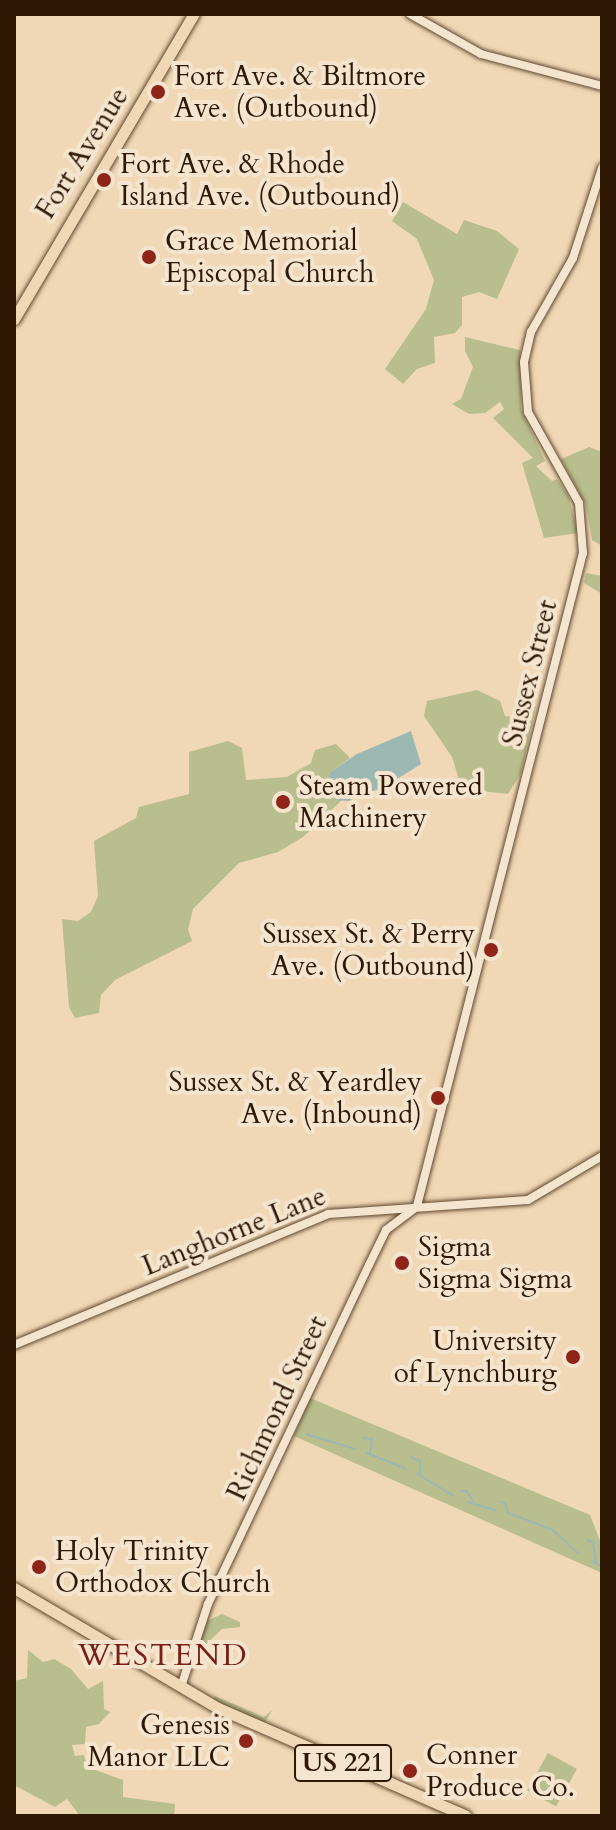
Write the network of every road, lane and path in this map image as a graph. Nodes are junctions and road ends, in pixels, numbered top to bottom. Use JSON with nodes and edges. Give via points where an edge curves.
{"nodes":[{"id":1,"x":194,"y":14,"type":"edge"},
{"id":2,"x":410,"y":14,"type":"edge"},
{"id":3,"x":602,"y":86,"type":"edge"},
{"id":4,"x":602,"y":168,"type":"edge"},
{"id":5,"x":14,"y":319,"type":"edge"},
{"id":6,"x":602,"y":1156,"type":"edge"},
{"id":7,"x":417,"y":1206,"type":"junction"},
{"id":8,"x":14,"y":1345,"type":"edge"},
{"id":9,"x":14,"y":1588,"type":"edge"},
{"id":10,"x":181,"y":1687,"type":"junction"},
{"id":11,"x":466,"y":1816,"type":"edge"}],
"edges":[{"from":1,"to":5,"type":"main road","name":"Fort Avenue"},
{"from":2,"to":3,"type":"street","via":[[481,54]]},
{"from":4,"to":7,"type":"street","name":"Sussex Street","via":[[573,258],[531,332],[524,362],[528,412],[579,503],[583,553]]},
{"from":6,"to":7,"type":"street","name":"Langhorne Lane","via":[[528,1200]]},
{"from":7,"to":8,"type":"street","name":"Langhorne Lane","via":[[328,1214]]},
{"from":7,"to":10,"type":"street","name":"Richmond Street","via":[[386,1230],[208,1604]]},
{"from":9,"to":10,"type":"main road","number":"US 221"},
{"from":10,"to":11,"type":"main road","number":"US 221"}]}
